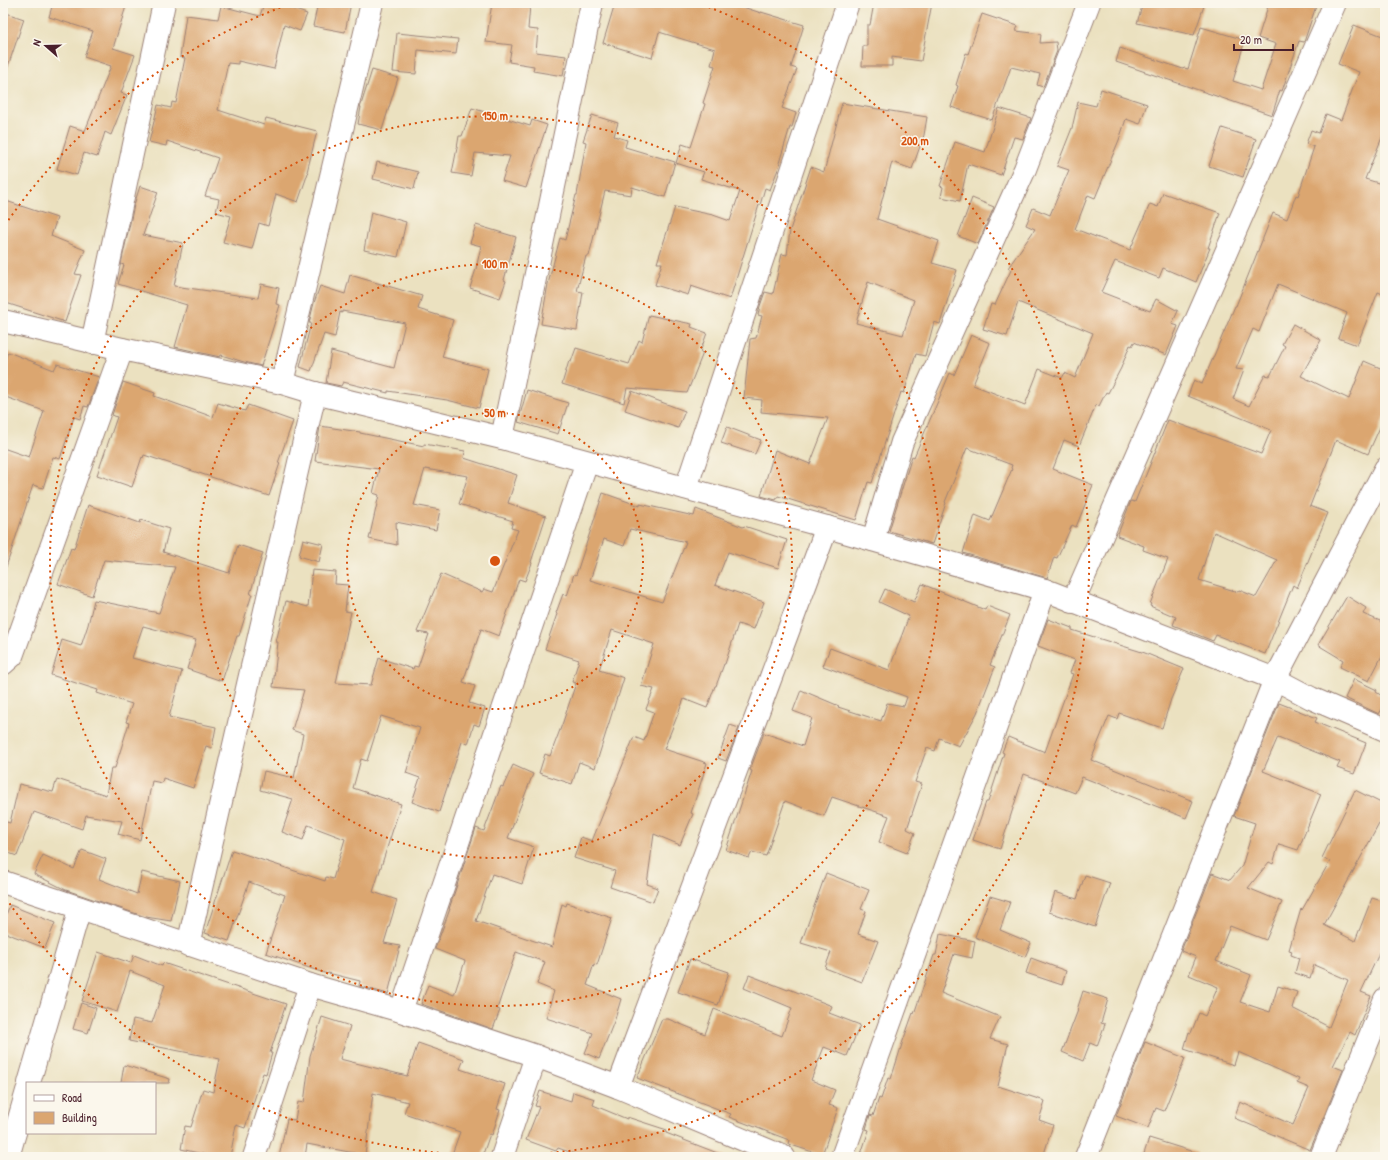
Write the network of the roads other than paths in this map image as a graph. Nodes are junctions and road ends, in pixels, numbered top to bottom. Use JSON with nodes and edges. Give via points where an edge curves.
{"nodes":[{"id":1,"x":164,"y":3,"type":"edge"},
{"id":2,"x":372,"y":3,"type":"edge"},
{"id":3,"x":592,"y":3,"type":"edge"},
{"id":4,"x":848,"y":3,"type":"edge"},
{"id":5,"x":1089,"y":3,"type":"edge"},
{"id":6,"x":1335,"y":3,"type":"edge"},
{"id":7,"x":3,"y":321,"type":"edge"},
{"id":8,"x":92,"y":343,"type":"junction"},
{"id":9,"x":122,"y":350,"type":"junction"},
{"id":10,"x":282,"y":383,"type":"junction"},
{"id":11,"x":315,"y":393,"type":"junction"},
{"id":12,"x":502,"y":438,"type":"junction"},
{"id":13,"x":587,"y":462,"type":"junction"},
{"id":14,"x":1385,"y":469,"type":"edge"},
{"id":15,"x":686,"y":488,"type":"junction"},
{"id":16,"x":826,"y":527,"type":"junction"},
{"id":17,"x":873,"y":540,"type":"junction"},
{"id":18,"x":1045,"y":590,"type":"junction"},
{"id":19,"x":1073,"y":602,"type":"junction"},
{"id":20,"x":3,"y":664,"type":"edge"},
{"id":21,"x":1274,"y":680,"type":"junction"},
{"id":22,"x":1385,"y":730,"type":"edge"},
{"id":23,"x":3,"y":882,"type":"edge"},
{"id":24,"x":80,"y":908,"type":"junction"},
{"id":25,"x":188,"y":945,"type":"junction"},
{"id":26,"x":310,"y":985,"type":"junction"},
{"id":27,"x":1385,"y":999,"type":"edge"},
{"id":28,"x":401,"y":1011,"type":"junction"},
{"id":29,"x":536,"y":1056,"type":"junction"},
{"id":30,"x":29,"y":1082,"type":"edge"},
{"id":31,"x":618,"y":1087,"type":"junction"},
{"id":32,"x":26,"y":1094,"type":"edge"},
{"id":33,"x":8,"y":1157,"type":"edge"},
{"id":34,"x":254,"y":1157,"type":"edge"},
{"id":35,"x":502,"y":1157,"type":"edge"},
{"id":36,"x":784,"y":1157,"type":"edge"},
{"id":37,"x":842,"y":1157,"type":"edge"},
{"id":38,"x":1086,"y":1157,"type":"edge"},
{"id":39,"x":1321,"y":1157,"type":"edge"}],
"edges":[{"from":1,"to":8,"type":"street"},
{"from":2,"to":10,"type":"street"},
{"from":3,"to":12,"type":"street"},
{"from":4,"to":15,"type":"street"},
{"from":5,"to":17,"type":"street","via":[[1025,169],[902,442]]},
{"from":6,"to":19,"type":"street"},
{"from":7,"to":8,"type":"street"},
{"from":8,"to":9,"type":"street"},
{"from":9,"to":10,"type":"street"},
{"from":9,"to":20,"type":"street","via":[[12,656]]},
{"from":10,"to":11,"type":"street"},
{"from":11,"to":12,"type":"street"},
{"from":11,"to":25,"type":"street"},
{"from":12,"to":13,"type":"street"},
{"from":13,"to":15,"type":"street"},
{"from":13,"to":28,"type":"street"},
{"from":14,"to":21,"type":"street"},
{"from":15,"to":16,"type":"street"},
{"from":16,"to":17,"type":"street"},
{"from":16,"to":31,"type":"street"},
{"from":17,"to":18,"type":"street"},
{"from":18,"to":19,"type":"street"},
{"from":18,"to":37,"type":"street"},
{"from":19,"to":21,"type":"street"},
{"from":21,"to":22,"type":"street"},
{"from":21,"to":38,"type":"street"},
{"from":23,"to":24,"type":"street"},
{"from":24,"to":25,"type":"street"},
{"from":24,"to":30,"type":"street"},
{"from":25,"to":26,"type":"street"},
{"from":26,"to":28,"type":"street"},
{"from":26,"to":34,"type":"street"},
{"from":27,"to":39,"type":"street"},
{"from":28,"to":29,"type":"street"},
{"from":29,"to":31,"type":"street"},
{"from":29,"to":35,"type":"street"},
{"from":31,"to":36,"type":"street"},
{"from":32,"to":33,"type":"street"}]}
